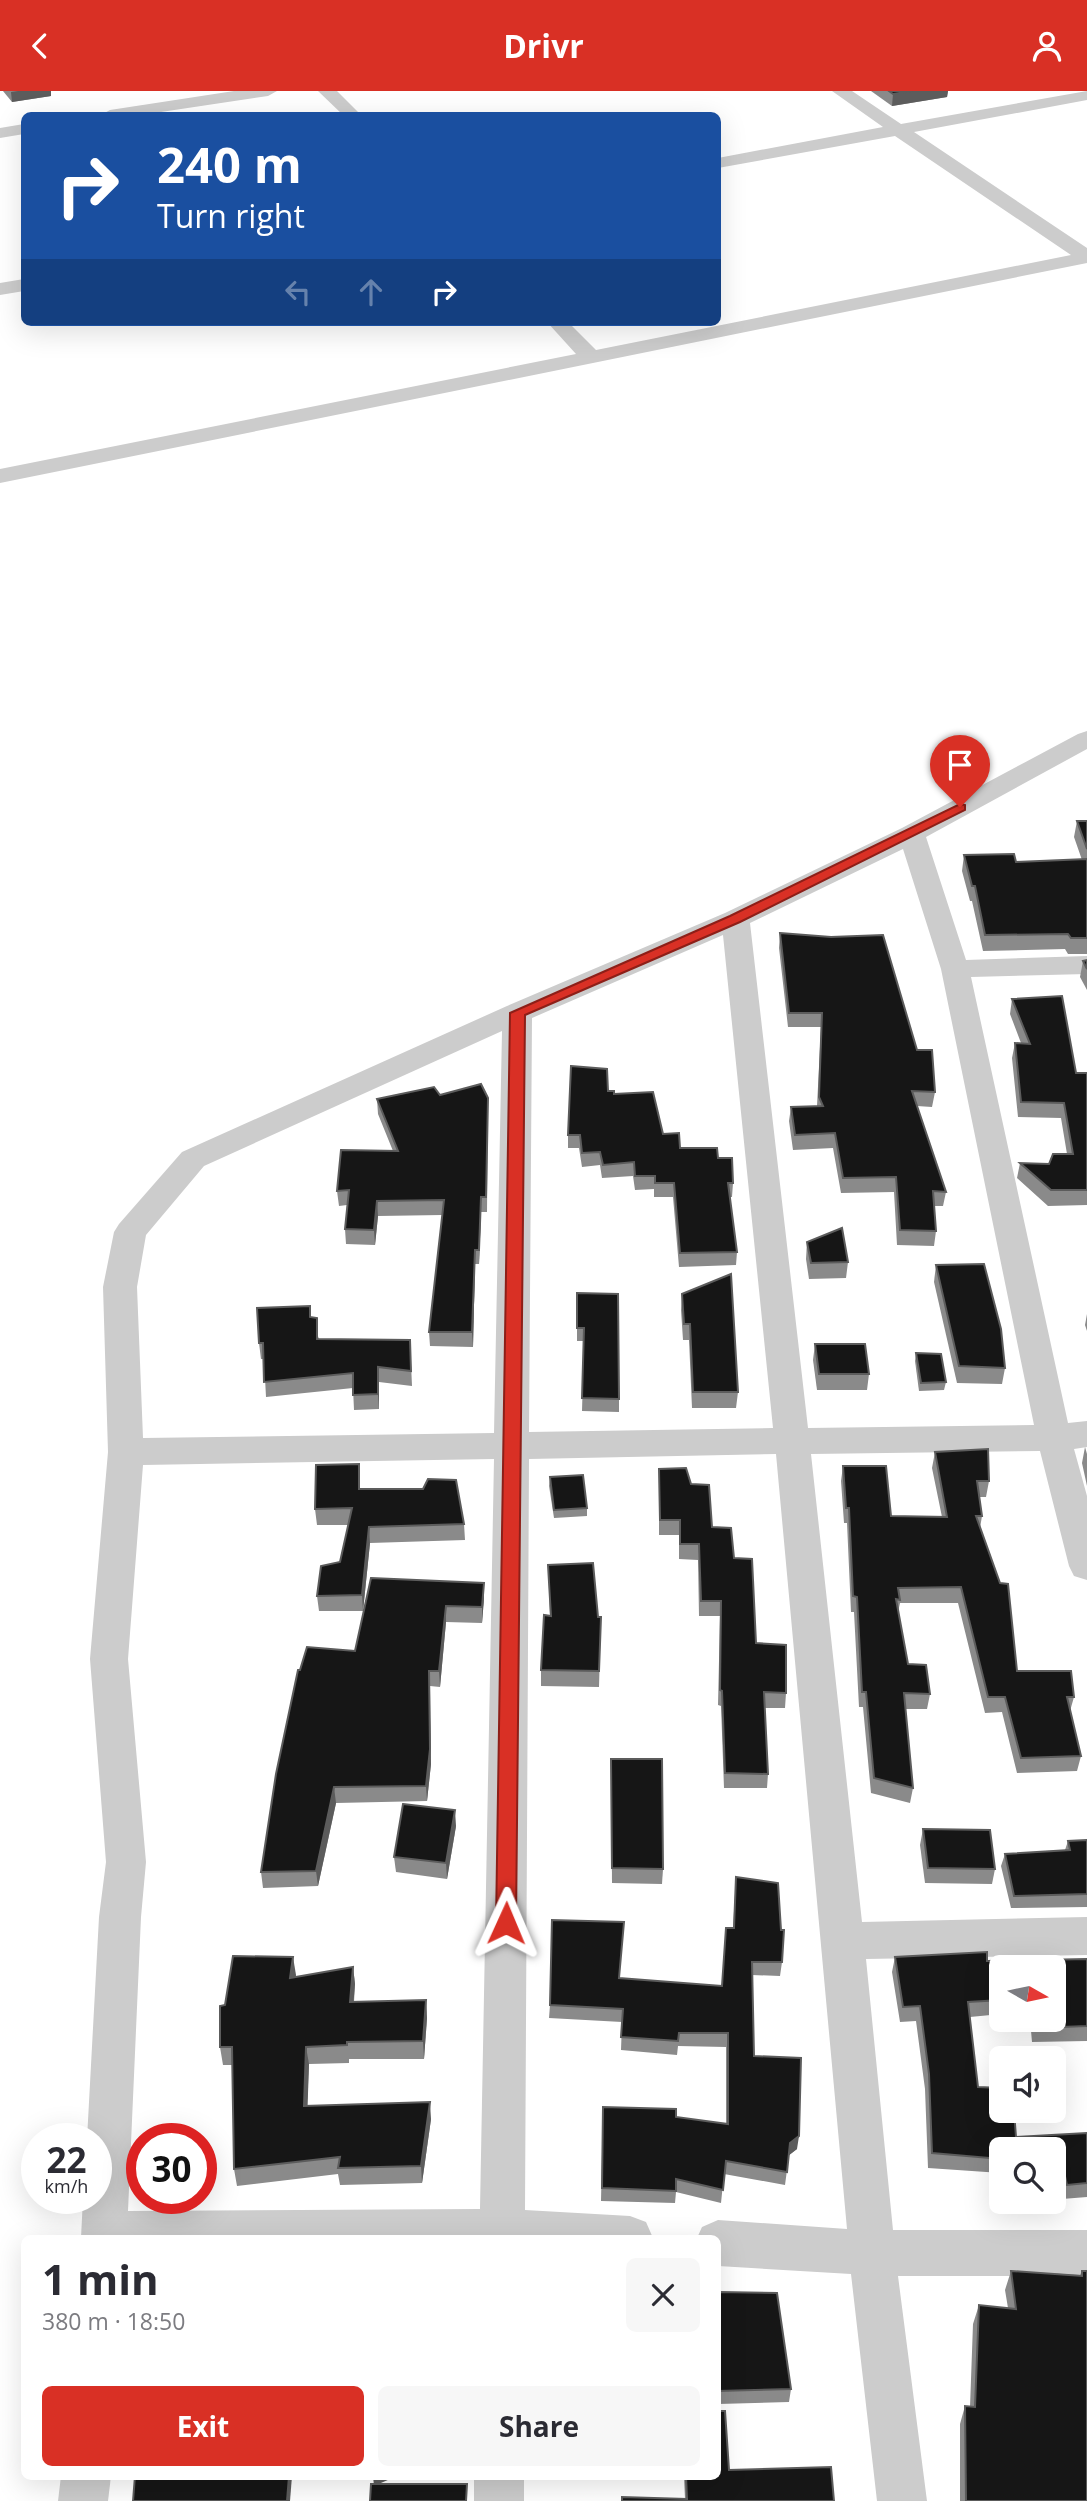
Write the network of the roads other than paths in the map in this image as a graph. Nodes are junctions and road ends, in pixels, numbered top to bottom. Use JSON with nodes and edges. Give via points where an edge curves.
{"nodes":[{"id":1,"x":268,"y":91,"type":"edge"},
{"id":2,"x":327,"y":91,"type":"edge"},
{"id":3,"x":841,"y":91,"type":"edge"},
{"id":4,"x":1087,"y":95,"type":"edge"},
{"id":5,"x":109,"y":111,"type":"edge"},
{"id":6,"x":349,"y":112,"type":"edge"},
{"id":7,"x":21,"y":130,"type":"edge"},
{"id":8,"x":902,"y":130,"type":"junction"},
{"id":9,"x":0,"y":133,"type":"edge"},
{"id":10,"x":721,"y":162,"type":"edge"},
{"id":11,"x":1087,"y":257,"type":"edge"},
{"id":12,"x":21,"y":286,"type":"edge"},
{"id":13,"x":0,"y":289,"type":"edge"},
{"id":14,"x":561,"y":326,"type":"edge"},
{"id":15,"x":591,"y":357,"type":"junction"},
{"id":16,"x":0,"y":475,"type":"edge"},
{"id":17,"x":1085,"y":745,"type":"edge"},
{"id":18,"x":912,"y":834,"type":"junction"},
{"id":19,"x":735,"y":919,"type":"junction"},
{"id":20,"x":1087,"y":965,"type":"edge"},
{"id":21,"x":956,"y":969,"type":"junction"},
{"id":22,"x":517,"y":1013,"type":"junction"},
{"id":23,"x":1071,"y":1436,"type":"edge"},
{"id":24,"x":792,"y":1439,"type":"junction"},
{"id":25,"x":514,"y":1447,"type":"junction"},
{"id":26,"x":126,"y":1452,"type":"junction"},
{"id":27,"x":1087,"y":1566,"type":"edge"},
{"id":28,"x":1087,"y":1936,"type":"edge"},
{"id":29,"x":842,"y":1941,"type":"junction"},
{"id":30,"x":502,"y":2234,"type":"edge"},
{"id":31,"x":105,"y":2235,"type":"edge"},
{"id":32,"x":304,"y":2235,"type":"edge"},
{"id":33,"x":534,"y":2235,"type":"edge"},
{"id":34,"x":721,"y":2243,"type":"edge"},
{"id":35,"x":872,"y":2253,"type":"junction"},
{"id":36,"x":1087,"y":2253,"type":"edge"},
{"id":37,"x":86,"y":2480,"type":"edge"},
{"id":38,"x":499,"y":2480,"type":"edge"},
{"id":39,"x":83,"y":2501,"type":"edge"},
{"id":40,"x":499,"y":2501,"type":"edge"},
{"id":41,"x":902,"y":2501,"type":"edge"}],
"edges":[{"from":1,"to":5,"type":"street"},
{"from":2,"to":6,"type":"street"},
{"from":3,"to":8,"type":"street"},
{"from":4,"to":8,"type":"street"},
{"from":7,"to":9,"type":"street"},
{"from":8,"to":10,"type":"street"},
{"from":8,"to":11,"type":"street"},
{"from":11,"to":15,"type":"street"},
{"from":12,"to":13,"type":"street"},
{"from":14,"to":15,"type":"street"},
{"from":15,"to":16,"type":"street"},
{"from":17,"to":18,"type":"street"},
{"from":18,"to":19,"type":"street"},
{"from":18,"to":21,"type":"street"},
{"from":19,"to":22,"type":"street"},
{"from":19,"to":24,"type":"street"},
{"from":20,"to":21,"type":"street"},
{"from":21,"to":23,"type":"street"},
{"from":22,"to":25,"type":"street"},
{"from":22,"to":26,"type":"street","via":[[193,1159],[130,1232],[120,1287]]},
{"from":23,"to":24,"type":"street"},
{"from":23,"to":27,"type":"street"},
{"from":24,"to":25,"type":"street"},
{"from":24,"to":29,"type":"street"},
{"from":25,"to":26,"type":"street"},
{"from":25,"to":30,"type":"street"},
{"from":26,"to":31,"type":"street","via":[[109,1660],[125,1862]]},
{"from":28,"to":29,"type":"street"},
{"from":29,"to":35,"type":"street"},
{"from":30,"to":32,"type":"street"},
{"from":30,"to":33,"type":"street"},
{"from":34,"to":35,"type":"street"},
{"from":35,"to":36,"type":"street"},
{"from":35,"to":41,"type":"street"},
{"from":37,"to":39,"type":"street"},
{"from":38,"to":40,"type":"street"}]}
